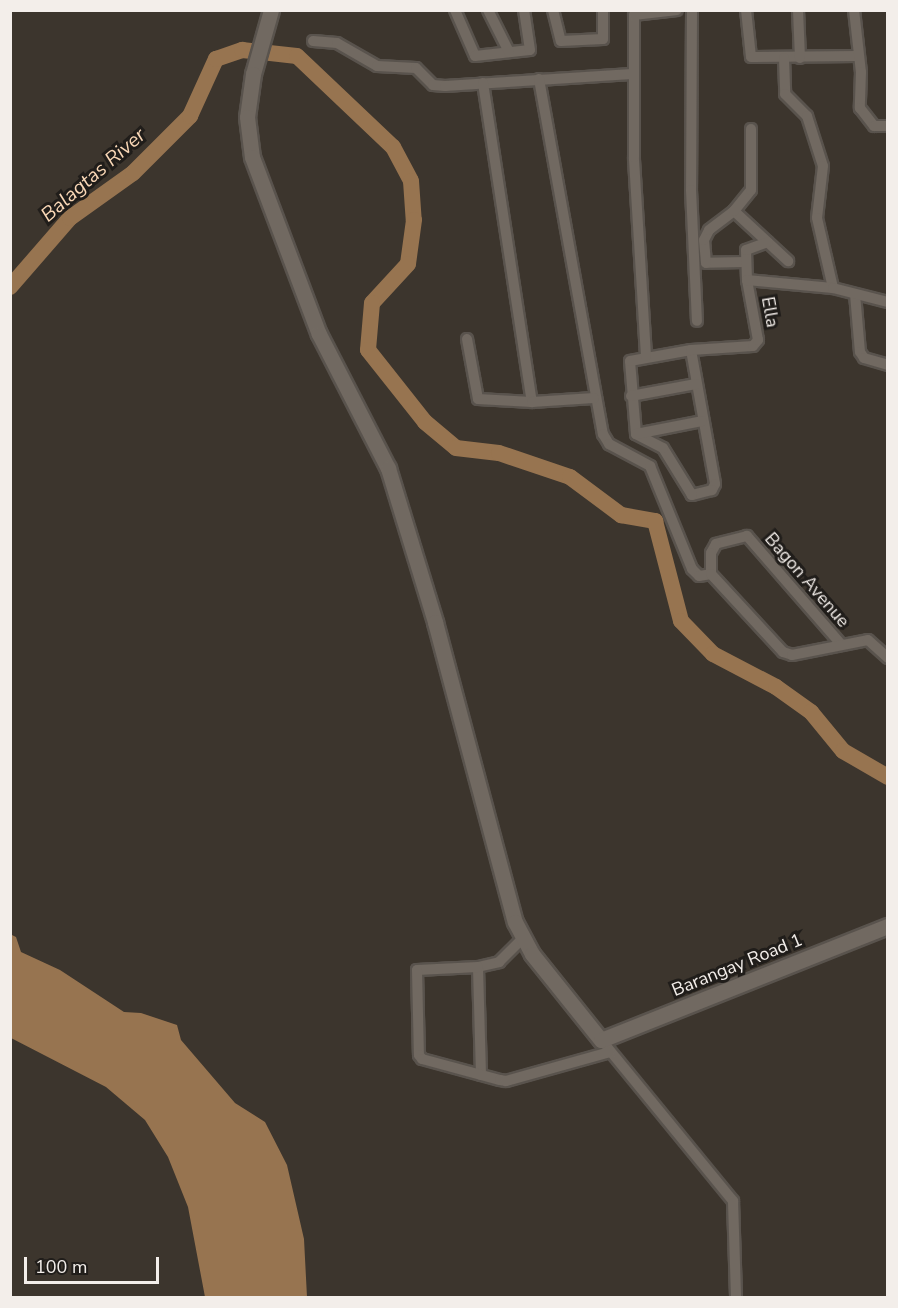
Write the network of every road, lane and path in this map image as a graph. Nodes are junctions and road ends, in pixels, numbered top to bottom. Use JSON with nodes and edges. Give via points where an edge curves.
{"nodes":[{"id":1,"x":271,"y":10,"type":"edge"},
{"id":2,"x":455,"y":10,"type":"edge"},
{"id":3,"x":488,"y":10,"type":"edge"},
{"id":4,"x":524,"y":10,"type":"edge"},
{"id":5,"x":553,"y":10,"type":"edge"},
{"id":6,"x":603,"y":10,"type":"edge"},
{"id":7,"x":677,"y":10,"type":"edge"},
{"id":8,"x":692,"y":10,"type":"edge"},
{"id":9,"x":746,"y":10,"type":"edge"},
{"id":10,"x":798,"y":10,"type":"edge"},
{"id":11,"x":855,"y":10,"type":"edge"},
{"id":12,"x":659,"y":12,"type":"edge"},
{"id":13,"x":313,"y":41,"type":"dead end"},
{"id":14,"x":509,"y":52,"type":"junction"},
{"id":15,"x":857,"y":56,"type":"junction"},
{"id":16,"x":784,"y":58,"type":"junction"},
{"id":17,"x":800,"y":58,"type":"junction"},
{"id":18,"x":632,"y":74,"type":"junction"},
{"id":19,"x":539,"y":79,"type":"junction"},
{"id":20,"x":483,"y":83,"type":"junction"},
{"id":21,"x":888,"y":126,"type":"edge"},
{"id":22,"x":751,"y":129,"type":"dead end"},
{"id":23,"x":734,"y":211,"type":"junction"},
{"id":24,"x":768,"y":242,"type":"junction"},
{"id":25,"x":788,"y":261,"type":"dead end"},
{"id":26,"x":745,"y":262,"type":"junction"},
{"id":27,"x":747,"y":280,"type":"junction"},
{"id":28,"x":833,"y":288,"type":"junction"},
{"id":29,"x":855,"y":294,"type":"junction"},
{"id":30,"x":888,"y":302,"type":"edge"},
{"id":31,"x":697,"y":321,"type":"dead end"},
{"id":32,"x":467,"y":339,"type":"dead end"},
{"id":33,"x":691,"y":350,"type":"junction"},
{"id":34,"x":646,"y":356,"type":"junction"},
{"id":35,"x":888,"y":364,"type":"edge"},
{"id":36,"x":696,"y":384,"type":"junction"},
{"id":37,"x":631,"y":396,"type":"junction"},
{"id":38,"x":594,"y":398,"type":"junction"},
{"id":39,"x":532,"y":402,"type":"junction"},
{"id":40,"x":702,"y":421,"type":"junction"},
{"id":41,"x":636,"y":434,"type":"junction"},
{"id":42,"x":711,"y":574,"type":"junction"},
{"id":43,"x":840,"y":643,"type":"junction"},
{"id":44,"x":888,"y":658,"type":"edge"},
{"id":45,"x":888,"y":926,"type":"edge"},
{"id":46,"x":522,"y":939,"type":"junction"},
{"id":47,"x":478,"y":968,"type":"junction"},
{"id":48,"x":606,"y":1046,"type":"junction"},
{"id":49,"x":481,"y":1075,"type":"junction"},
{"id":50,"x":736,"y":1298,"type":"edge"}],
"edges":[{"from":1,"to":46,"type":"street","via":[[260,42],[247,117],[252,158],[319,334],[388,468]]},
{"from":2,"to":14,"type":"street","via":[[475,56]]},
{"from":3,"to":14,"type":"street"},
{"from":4,"to":14,"type":"street","via":[[530,50]]},
{"from":5,"to":6,"type":"street","via":[[561,41],[603,39]]},
{"from":7,"to":12,"type":"street"},
{"from":8,"to":31,"type":"street","via":[[691,190]]},
{"from":9,"to":16,"type":"street","via":[[751,57]]},
{"from":10,"to":17,"type":"street"},
{"from":11,"to":15,"type":"street"},
{"from":12,"to":18,"type":"street","via":[[634,15]]},
{"from":13,"to":20,"type":"street","via":[[337,43],[377,66],[416,68],[433,85]]},
{"from":15,"to":17,"type":"street"},
{"from":15,"to":21,"type":"street","via":[[860,108],[874,126]]},
{"from":16,"to":17,"type":"street"},
{"from":16,"to":28,"type":"street","via":[[784,93],[807,116],[823,166],[817,218]]},
{"from":18,"to":19,"type":"street"},
{"from":18,"to":34,"type":"street"},
{"from":19,"to":20,"type":"street"},
{"from":19,"to":38,"type":"street"},
{"from":20,"to":39,"type":"street"},
{"from":22,"to":23,"type":"street","via":[[751,190]]},
{"from":23,"to":24,"type":"street"},
{"from":23,"to":26,"type":"street","via":[[705,234],[705,260],[708,264]]},
{"from":24,"to":25,"type":"street"},
{"from":24,"to":26,"type":"street","via":[[746,250]]},
{"from":26,"to":27,"type":"street"},
{"from":27,"to":28,"type":"street","name":"Ella"},
{"from":27,"to":33,"type":"street","name":"Ella","via":[[756,343]]},
{"from":28,"to":29,"type":"street","name":"Ella"},
{"from":29,"to":30,"type":"street","name":"Ella"},
{"from":29,"to":35,"type":"street","via":[[860,352],[864,358]]},
{"from":32,"to":39,"type":"street","via":[[478,399]]},
{"from":33,"to":34,"type":"street","name":"Ella"},
{"from":33,"to":36,"type":"street"},
{"from":34,"to":37,"type":"street","name":"Ella","via":[[630,361]]},
{"from":36,"to":37,"type":"street"},
{"from":36,"to":40,"type":"street"},
{"from":37,"to":41,"type":"street"},
{"from":38,"to":39,"type":"street"},
{"from":38,"to":42,"type":"street","via":[[609,444],[650,466],[695,573]]},
{"from":40,"to":41,"type":"street"},
{"from":40,"to":41,"type":"street","via":[[715,484],[712,490],[695,495],[689,492],[663,448]]},
{"from":42,"to":43,"type":"street","via":[[754,624],[788,655]]},
{"from":42,"to":43,"type":"street","name":"Bagon Avenue","via":[[711,553],[716,543],[747,536]]},
{"from":43,"to":44,"type":"street","via":[[868,640]]},
{"from":45,"to":48,"type":"street","name":"Barangay Road 1"},
{"from":46,"to":47,"type":"street","via":[[500,962]]},
{"from":46,"to":48,"type":"street"},
{"from":47,"to":49,"type":"street"},
{"from":47,"to":49,"type":"street","via":[[419,969],[416,974],[420,1058]]},
{"from":48,"to":49,"type":"street","via":[[511,1080]]},
{"from":48,"to":50,"type":"street","via":[[687,1149],[730,1196],[734,1207]]}]}
